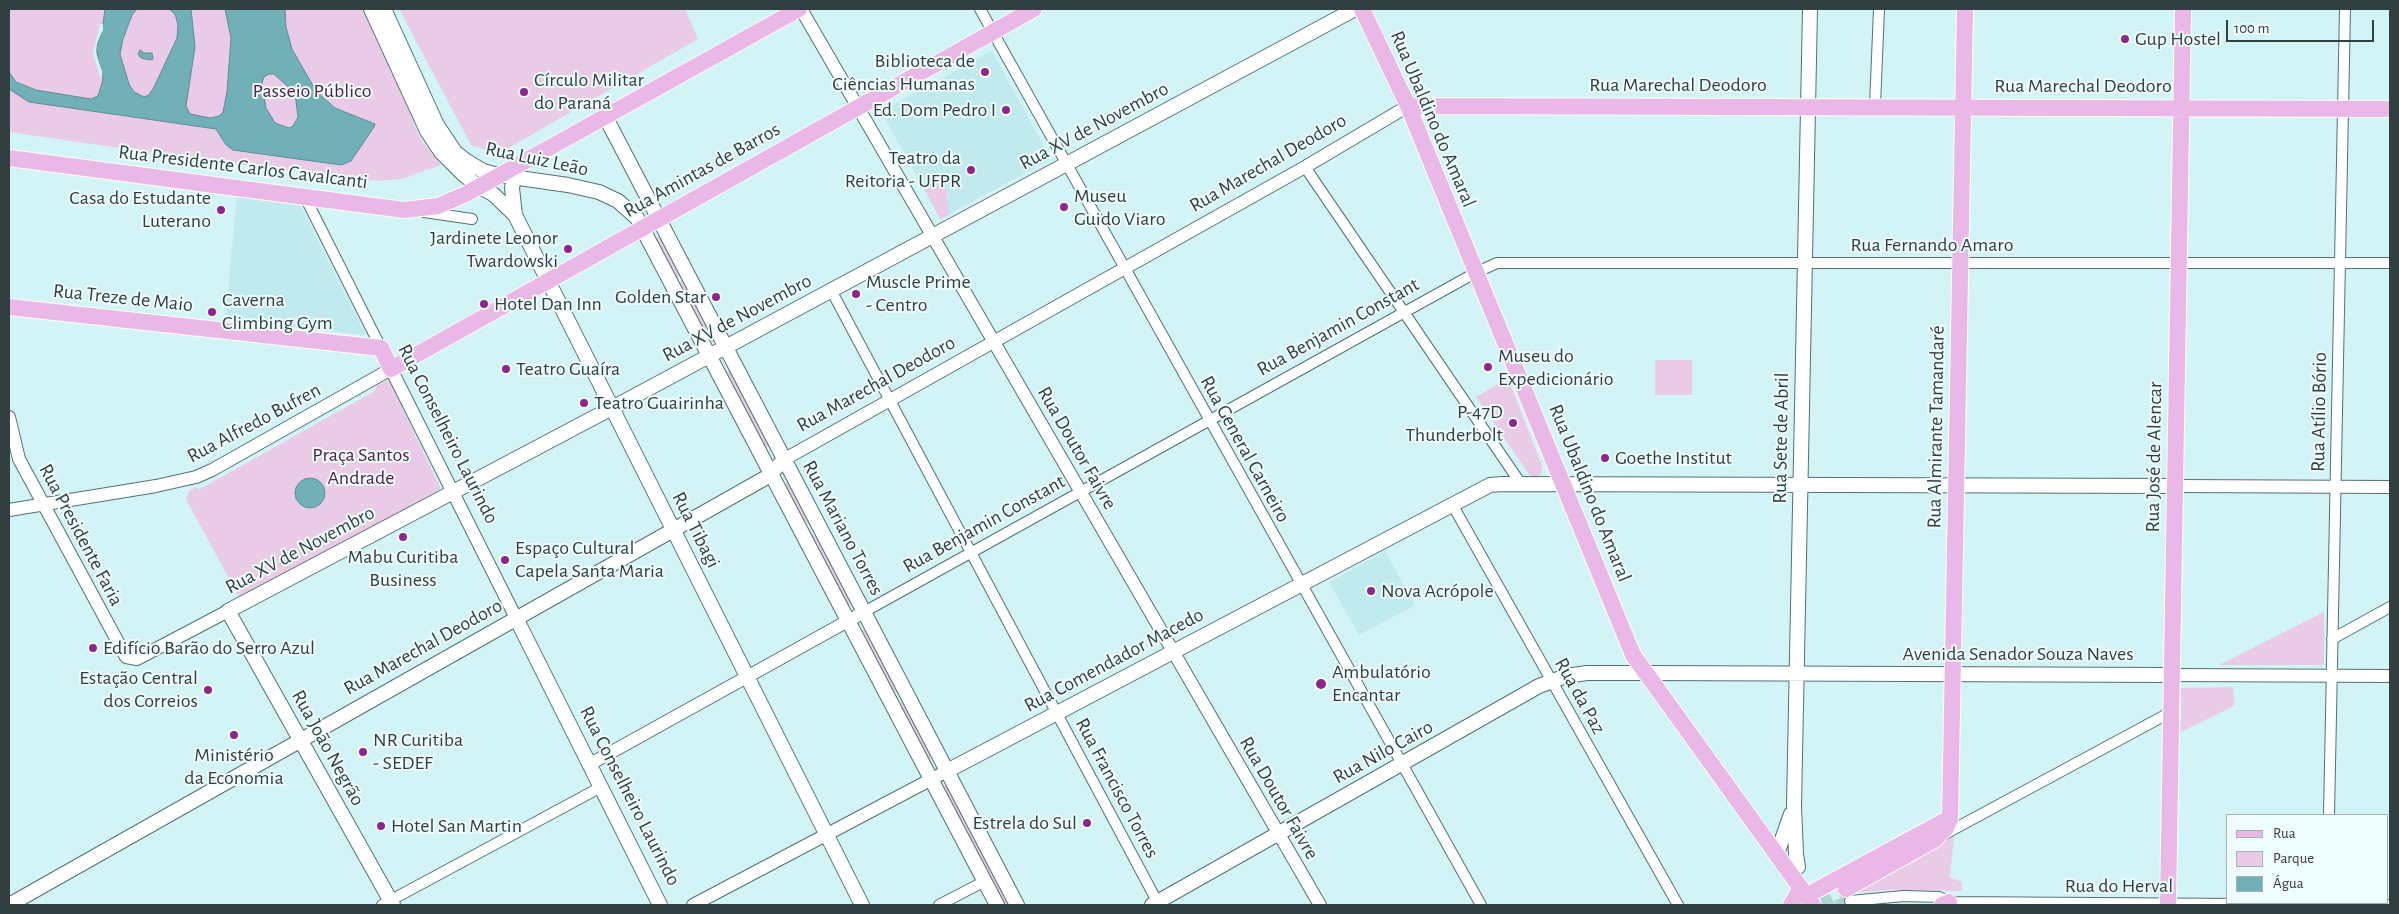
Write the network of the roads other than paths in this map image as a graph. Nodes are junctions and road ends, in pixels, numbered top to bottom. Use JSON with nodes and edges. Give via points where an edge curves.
{"nodes":[{"id":1,"x":371,"y":9,"type":"edge"},
{"id":2,"x":384,"y":9,"type":"edge"},
{"id":3,"x":800,"y":9,"type":"edge"},
{"id":4,"x":980,"y":9,"type":"edge"},
{"id":5,"x":1034,"y":9,"type":"edge"},
{"id":6,"x":1355,"y":9,"type":"edge"},
{"id":7,"x":1362,"y":9,"type":"edge"},
{"id":8,"x":1810,"y":9,"type":"edge"},
{"id":9,"x":1879,"y":9,"type":"edge"},
{"id":10,"x":1965,"y":9,"type":"edge"},
{"id":11,"x":2183,"y":9,"type":"edge"},
{"id":12,"x":2345,"y":9,"type":"edge"},
{"id":13,"x":994,"y":32,"type":"junction"},
{"id":14,"x":1408,"y":106,"type":"junction"},
{"id":15,"x":1810,"y":106,"type":"junction"},
{"id":16,"x":1875,"y":106,"type":"junction"},
{"id":17,"x":858,"y":107,"type":"junction"},
{"id":18,"x":1963,"y":107,"type":"junction"},
{"id":19,"x":2181,"y":107,"type":"junction"},
{"id":20,"x":2343,"y":109,"type":"junction"},
{"id":21,"x":2390,"y":110,"type":"edge"},
{"id":22,"x":605,"y":116,"type":"junction"},
{"id":23,"x":9,"y":158,"type":"edge"},
{"id":24,"x":1066,"y":164,"type":"junction"},
{"id":25,"x":1305,"y":167,"type":"junction"},
{"id":26,"x":510,"y":172,"type":"junction"},
{"id":27,"x":638,"y":178,"type":"junction"},
{"id":28,"x":478,"y":186,"type":"junction"},
{"id":29,"x":305,"y":197,"type":"junction"},
{"id":30,"x":404,"y":210,"type":"junction"},
{"id":31,"x":632,"y":212,"type":"junction"},
{"id":32,"x":515,"y":215,"type":"junction"},
{"id":33,"x":472,"y":219,"type":"dead end"},
{"id":34,"x":659,"y":219,"type":"junction"},
{"id":35,"x":643,"y":228,"type":"junction"},
{"id":36,"x":932,"y":236,"type":"junction"},
{"id":37,"x":1805,"y":262,"type":"junction"},
{"id":38,"x":1960,"y":262,"type":"junction"},
{"id":39,"x":2179,"y":262,"type":"junction"},
{"id":40,"x":2340,"y":262,"type":"junction"},
{"id":41,"x":2390,"y":262,"type":"edge"},
{"id":42,"x":682,"y":264,"type":"junction"},
{"id":43,"x":1124,"y":269,"type":"junction"},
{"id":44,"x":1476,"y":273,"type":"junction"},
{"id":45,"x":548,"y":281,"type":"junction"},
{"id":46,"x":674,"y":288,"type":"junction"},
{"id":47,"x":831,"y":290,"type":"junction"},
{"id":48,"x":9,"y":307,"type":"edge"},
{"id":49,"x":1404,"y":312,"type":"junction"},
{"id":50,"x":994,"y":342,"type":"junction"},
{"id":51,"x":725,"y":346,"type":"junction"},
{"id":52,"x":381,"y":348,"type":"junction"},
{"id":53,"x":710,"y":355,"type":"junction"},
{"id":54,"x":391,"y":369,"type":"junction"},
{"id":55,"x":890,"y":400,"type":"junction"},
{"id":56,"x":612,"y":408,"type":"junction"},
{"id":57,"x":9,"y":417,"type":"edge"},
{"id":58,"x":1210,"y":420,"type":"junction"},
{"id":59,"x":14,"y":459,"type":"edge"},
{"id":60,"x":784,"y":459,"type":"junction"},
{"id":61,"x":772,"y":474,"type":"junction"},
{"id":62,"x":1521,"y":484,"type":"junction"},
{"id":63,"x":1564,"y":485,"type":"junction"},
{"id":64,"x":1800,"y":485,"type":"junction"},
{"id":65,"x":1956,"y":486,"type":"junction"},
{"id":66,"x":2175,"y":486,"type":"junction"},
{"id":67,"x":2335,"y":486,"type":"junction"},
{"id":68,"x":2390,"y":487,"type":"edge"},
{"id":69,"x":453,"y":492,"type":"junction"},
{"id":70,"x":1080,"y":492,"type":"junction"},
{"id":71,"x":1452,"y":504,"type":"junction"},
{"id":72,"x":42,"y":505,"type":"junction"},
{"id":73,"x":9,"y":510,"type":"edge"},
{"id":74,"x":792,"y":512,"type":"junction"},
{"id":75,"x":673,"y":530,"type":"junction"},
{"id":76,"x":831,"y":549,"type":"junction"},
{"id":77,"x":971,"y":553,"type":"junction"},
{"id":78,"x":1301,"y":584,"type":"junction"},
{"id":79,"x":2390,"y":607,"type":"edge"},
{"id":80,"x":228,"y":611,"type":"junction"},
{"id":81,"x":864,"y":612,"type":"junction"},
{"id":82,"x":516,"y":618,"type":"junction"},
{"id":83,"x":848,"y":621,"type":"junction"},
{"id":84,"x":2332,"y":639,"type":"junction"},
{"id":85,"x":1173,"y":652,"type":"junction"},
{"id":86,"x":137,"y":659,"type":"joint"},
{"id":87,"x":1645,"y":673,"type":"junction"},
{"id":88,"x":1797,"y":673,"type":"junction"},
{"id":89,"x":1953,"y":674,"type":"junction"},
{"id":90,"x":2172,"y":675,"type":"junction"},
{"id":91,"x":2332,"y":675,"type":"junction"},
{"id":92,"x":898,"y":676,"type":"junction"},
{"id":93,"x":2390,"y":676,"type":"edge"},
{"id":94,"x":747,"y":677,"type":"junction"},
{"id":95,"x":1552,"y":681,"type":"junction"},
{"id":96,"x":2171,"y":712,"type":"junction"},
{"id":97,"x":1057,"y":713,"type":"junction"},
{"id":98,"x":900,"y":720,"type":"junction"},
{"id":99,"x":300,"y":740,"type":"junction"},
{"id":100,"x":590,"y":764,"type":"junction"},
{"id":101,"x":1402,"y":764,"type":"junction"},
{"id":102,"x":947,"y":771,"type":"junction"},
{"id":103,"x":932,"y":779,"type":"junction"},
{"id":104,"x":601,"y":787,"type":"junction"},
{"id":105,"x":1794,"y":806,"type":"junction"},
{"id":106,"x":2329,"y":814,"type":"edge"},
{"id":107,"x":1950,"y":815,"type":"junction"},
{"id":108,"x":1967,"y":822,"type":"junction"},
{"id":109,"x":1278,"y":834,"type":"junction"},
{"id":110,"x":826,"y":835,"type":"junction"},
{"id":111,"x":1934,"y":840,"type":"junction"},
{"id":112,"x":1778,"y":854,"type":"junction"},
{"id":113,"x":1798,"y":867,"type":"joint"},
{"id":114,"x":985,"y":881,"type":"junction"},
{"id":115,"x":1810,"y":895,"type":"edge"},
{"id":116,"x":1848,"y":895,"type":"joint"},
{"id":117,"x":388,"y":904,"type":"edge"},
{"id":118,"x":1157,"y":904,"type":"edge"},
{"id":119,"x":1947,"y":904,"type":"edge"},
{"id":120,"x":2168,"y":904,"type":"edge"},
{"id":121,"x":2328,"y":904,"type":"edge"},
{"id":122,"x":9,"y":905,"type":"edge"},
{"id":123,"x":660,"y":905,"type":"edge"},
{"id":124,"x":693,"y":905,"type":"edge"},
{"id":125,"x":862,"y":905,"type":"edge"},
{"id":126,"x":939,"y":905,"type":"edge"},
{"id":127,"x":998,"y":905,"type":"edge"},
{"id":128,"x":1018,"y":905,"type":"edge"},
{"id":129,"x":1320,"y":905,"type":"edge"},
{"id":130,"x":1481,"y":905,"type":"edge"},
{"id":131,"x":1678,"y":905,"type":"edge"},
{"id":132,"x":1791,"y":905,"type":"edge"},
{"id":133,"x":1825,"y":905,"type":"edge"},
{"id":134,"x":2390,"y":905,"type":"edge"}],
"edges":[{"from":1,"to":28,"type":"main road","name":"Rua Luiz Leão","via":[[433,141],[448,162]]},
{"from":2,"to":26,"type":"main road","name":"Rua Luiz Leão","via":[[442,134],[455,152],[473,166]]},
{"from":3,"to":17,"type":"street","name":"Rua Doutor Faivre"},
{"from":3,"to":22,"type":"main road"},
{"from":4,"to":13,"type":"street","name":"Rua General Carneiro"},
{"from":5,"to":13,"type":"main road","name":"Rua Amintas de Barros"},
{"from":6,"to":24,"type":"main road","name":"Rua XV de Novembro"},
{"from":7,"to":14,"type":"main road","name":"Rua Ubaldino do Amaral"},
{"from":8,"to":15,"type":"main road","name":"Rua Sete de Abril"},
{"from":9,"to":16,"type":"street"},
{"from":10,"to":18,"type":"main road","name":"Rua Almirante Tamandaré"},
{"from":11,"to":19,"type":"main road","name":"Rua José de Alencar"},
{"from":12,"to":20,"type":"street","name":"Rua Atílio Bório"},
{"from":13,"to":17,"type":"main road","name":"Rua Amintas de Barros"},
{"from":13,"to":24,"type":"street","name":"Rua General Carneiro"},
{"from":14,"to":15,"type":"main road","name":"Rua Marechal Deodoro"},
{"from":14,"to":25,"type":"street","name":"Rua Marechal Deodoro"},
{"from":14,"to":44,"type":"main road","name":"Rua Ubaldino do Amaral"},
{"from":15,"to":16,"type":"main road","name":"Rua Marechal Deodoro"},
{"from":15,"to":37,"type":"main road","name":"Rua Sete de Abril"},
{"from":16,"to":18,"type":"main road","name":"Rua Marechal Deodoro"},
{"from":17,"to":34,"type":"main road","name":"Rua Amintas de Barros"},
{"from":17,"to":36,"type":"street","name":"Rua Doutor Faivre"},
{"from":18,"to":19,"type":"main road","name":"Rua Marechal Deodoro"},
{"from":18,"to":38,"type":"main road","name":"Rua Almirante Tamandaré"},
{"from":19,"to":20,"type":"main road","name":"Rua Marechal Deodoro"},
{"from":19,"to":39,"type":"main road","name":"Rua José de Alencar"},
{"from":20,"to":21,"type":"main road","name":"Rua Marechal Deodoro"},
{"from":20,"to":40,"type":"street","name":"Rua Atílio Bório"},
{"from":22,"to":26,"type":"main road"},
{"from":22,"to":27,"type":"main road","name":"Rua Mariano Torres"},
{"from":23,"to":29,"type":"main road","name":"Rua Presidente Carlos Cavalcanti"},
{"from":24,"to":36,"type":"main road","name":"Rua XV de Novembro"},
{"from":24,"to":43,"type":"street","name":"Rua General Carneiro"},
{"from":25,"to":43,"type":"street","name":"Rua Marechal Deodoro"},
{"from":25,"to":49,"type":"street"},
{"from":26,"to":28,"type":"main road"},
{"from":26,"to":31,"type":"main road","name":"Rua Luiz Leão","via":[[587,189],[609,197]]},
{"from":26,"to":32,"type":"main road"},
{"from":27,"to":31,"type":"main road","via":[[639,196]]},
{"from":27,"to":34,"type":"main road","name":"Rua Mariano Torres"},
{"from":28,"to":30,"type":"main road","via":[[438,206]]},
{"from":28,"to":32,"type":"main road","name":"Rua Tibagi","via":[[494,194]]},
{"from":29,"to":30,"type":"main road","name":"Rua Presidente Carlos Cavalcanti"},
{"from":29,"to":52,"type":"street","name":"Rua Conselheiro Laurindo"},
{"from":30,"to":33,"type":"street","name":"Rua Presidente Carlos Cavalcanti"},
{"from":31,"to":35,"type":"main road","name":"Rua Luiz Leão"},
{"from":32,"to":45,"type":"main road","name":"Rua Tibagi"},
{"from":34,"to":35,"type":"main road","name":"Rua Amintas de Barros"},
{"from":34,"to":42,"type":"main road","name":"Rua Mariano Torres"},
{"from":35,"to":45,"type":"main road","name":"Rua Amintas de Barros"},
{"from":35,"to":46,"type":"main road","name":"Rua Mariano Torres"},
{"from":36,"to":47,"type":"main road","name":"Rua XV de Novembro"},
{"from":36,"to":50,"type":"street","name":"Rua Doutor Faivre"},
{"from":37,"to":38,"type":"street","name":"Rua Fernando Amaro"},
{"from":37,"to":44,"type":"street","name":"Rua Fernando Amaro","via":[[1509,262],[1497,263]]},
{"from":37,"to":64,"type":"main road","name":"Rua Sete de Abril"},
{"from":38,"to":39,"type":"street","name":"Rua Fernando Amaro"},
{"from":38,"to":65,"type":"main road","name":"Rua Almirante Tamandaré"},
{"from":39,"to":40,"type":"street","name":"Rua Fernando Amaro"},
{"from":39,"to":66,"type":"main road","name":"Rua José de Alencar"},
{"from":40,"to":41,"type":"street","name":"Rua Fernando Amaro"},
{"from":40,"to":67,"type":"street","name":"Rua Atílio Bório"},
{"from":42,"to":46,"type":"main road"},
{"from":42,"to":51,"type":"main road","name":"Rua Mariano Torres"},
{"from":43,"to":50,"type":"street","name":"Rua Marechal Deodoro"},
{"from":43,"to":58,"type":"street","name":"Rua General Carneiro"},
{"from":44,"to":49,"type":"street","name":"Rua Benjamin Constant"},
{"from":44,"to":63,"type":"main road","name":"Rua Ubaldino do Amaral"},
{"from":45,"to":54,"type":"main road","name":"Rua Amintas de Barros"},
{"from":45,"to":56,"type":"main road","name":"Rua Tibagi"},
{"from":46,"to":53,"type":"main road","name":"Rua Mariano Torres"},
{"from":47,"to":51,"type":"main road","name":"Rua XV de Novembro"},
{"from":47,"to":55,"type":"street","name":"Rua Francisco Torres"},
{"from":48,"to":52,"type":"main road","name":"Rua Treze de Maio"},
{"from":49,"to":58,"type":"street","name":"Rua Benjamin Constant"},
{"from":49,"to":62,"type":"street"},
{"from":50,"to":55,"type":"street","name":"Rua Marechal Deodoro"},
{"from":50,"to":70,"type":"street","name":"Rua Doutor Faivre"},
{"from":51,"to":53,"type":"main road","name":"Rua XV de Novembro"},
{"from":51,"to":60,"type":"main road","name":"Rua Mariano Torres"},
{"from":52,"to":54,"type":"main road","name":"Rua Conselheiro Laurindo"},
{"from":53,"to":56,"type":"main road","name":"Rua XV de Novembro"},
{"from":53,"to":61,"type":"main road","name":"Rua Mariano Torres"},
{"from":54,"to":69,"type":"street","name":"Rua Conselheiro Laurindo"},
{"from":54,"to":72,"type":"street","name":"Rua Alfredo Bufren","via":[[196,477]]},
{"from":55,"to":60,"type":"street","name":"Rua Marechal Deodoro"},
{"from":55,"to":77,"type":"street","name":"Rua Francisco Torres"},
{"from":56,"to":69,"type":"main road","name":"Rua XV de Novembro"},
{"from":56,"to":75,"type":"main road","name":"Rua Tibagi"},
{"from":57,"to":59,"type":"street","name":"Rua Presidente Faria"},
{"from":58,"to":70,"type":"street","name":"Rua Benjamin Constant"},
{"from":58,"to":78,"type":"street","name":"Rua General Carneiro"},
{"from":59,"to":72,"type":"street","name":"Rua Presidente Faria"},
{"from":60,"to":61,"type":"main road","name":"Rua Marechal Deodoro"},
{"from":60,"to":76,"type":"main road","name":"Rua Mariano Torres"},
{"from":61,"to":74,"type":"main road","name":"Rua Mariano Torres"},
{"from":61,"to":75,"type":"main road","name":"Rua Marechal Deodoro"},
{"from":62,"to":63,"type":"main road","name":"Rua Comendador Macedo"},
{"from":62,"to":71,"type":"main road","name":"Rua Comendador Macedo","via":[[1490,485]]},
{"from":63,"to":64,"type":"main road","name":"Rua Comendador Macedo"},
{"from":63,"to":87,"type":"main road","name":"Rua Ubaldino do Amaral","via":[[1633,655]]},
{"from":64,"to":65,"type":"main road","name":"Rua Comendador Macedo"},
{"from":64,"to":88,"type":"main road","name":"Rua Sete de Abril"},
{"from":65,"to":66,"type":"main road","name":"Rua Comendador Macedo"},
{"from":65,"to":89,"type":"main road","name":"Rua Almirante Tamandaré"},
{"from":66,"to":67,"type":"street"},
{"from":66,"to":90,"type":"main road","name":"Rua José de Alencar"},
{"from":67,"to":68,"type":"street"},
{"from":67,"to":84,"type":"street","name":"Rua Atílio Bório"},
{"from":69,"to":80,"type":"main road","name":"Rua XV de Novembro"},
{"from":69,"to":82,"type":"street","name":"Rua Conselheiro Laurindo"},
{"from":70,"to":77,"type":"street","name":"Rua Benjamin Constant"},
{"from":70,"to":85,"type":"street","name":"Rua Doutor Faivre"},
{"from":71,"to":78,"type":"main road","name":"Rua Comendador Macedo"},
{"from":71,"to":95,"type":"street","name":"Rua da Paz"},
{"from":72,"to":73,"type":"street","name":"Rua Alfredo Bufren"},
{"from":72,"to":86,"type":"street","name":"Rua Presidente Faria","via":[[124,654]]},
{"from":74,"to":76,"type":"main road"},
{"from":74,"to":83,"type":"main road","name":"Rua Mariano Torres"},
{"from":75,"to":82,"type":"main road","name":"Rua Marechal Deodoro"},
{"from":75,"to":94,"type":"main road","name":"Rua Tibagi"},
{"from":76,"to":81,"type":"main road","name":"Rua Mariano Torres"},
{"from":77,"to":81,"type":"street","name":"Rua Benjamin Constant"},
{"from":77,"to":97,"type":"street","name":"Rua Francisco Torres"},
{"from":78,"to":85,"type":"main road","name":"Rua Comendador Macedo"},
{"from":78,"to":101,"type":"street","name":"Rua General Carneiro"},
{"from":79,"to":84,"type":"street"},
{"from":80,"to":86,"type":"street","name":"Rua XV de Novembro"},
{"from":80,"to":99,"type":"main road","name":"Rua João Negrão"},
{"from":81,"to":83,"type":"street","name":"Rua Benjamin Constant"},
{"from":81,"to":92,"type":"main road","name":"Rua Mariano Torres"},
{"from":82,"to":99,"type":"main road","name":"Rua Marechal Deodoro"},
{"from":82,"to":100,"type":"main road","name":"Rua Conselheiro Laurindo"},
{"from":83,"to":94,"type":"street","name":"Rua Benjamin Constant"},
{"from":83,"to":98,"type":"main road","name":"Rua Mariano Torres"},
{"from":84,"to":91,"type":"street","name":"Rua Atílio Bório"},
{"from":85,"to":97,"type":"main road","name":"Rua Comendador Macedo"},
{"from":85,"to":109,"type":"street","name":"Rua Doutor Faivre"},
{"from":87,"to":88,"type":"main road","name":"Avenida Senador Souza Naves"},
{"from":87,"to":95,"type":"main road","name":"Rua Nilo Cairo","via":[[1582,674]]},
{"from":87,"to":112,"type":"main road","name":"Rua Ubaldino do Amaral"},
{"from":88,"to":89,"type":"main road","name":"Avenida Senador Souza Naves"},
{"from":88,"to":105,"type":"main road","name":"Rua Sete de Abril"},
{"from":89,"to":90,"type":"main road","name":"Avenida Senador Souza Naves"},
{"from":89,"to":107,"type":"main road","name":"Rua Almirante Tamandaré"},
{"from":90,"to":91,"type":"street","name":"Avenida Senador Souza Naves"},
{"from":90,"to":96,"type":"main road","name":"Rua José de Alencar"},
{"from":91,"to":93,"type":"street","name":"Avenida Senador Souza Naves"},
{"from":91,"to":106,"type":"street","name":"Rua Atílio Bório"},
{"from":92,"to":98,"type":"main road"},
{"from":92,"to":102,"type":"main road","name":"Rua Mariano Torres"},
{"from":94,"to":100,"type":"street","name":"Rua Benjamin Constant"},
{"from":94,"to":110,"type":"main road","name":"Rua Tibagi"},
{"from":95,"to":101,"type":"main road","name":"Rua Nilo Cairo"},
{"from":95,"to":131,"type":"street","name":"Rua da Paz"},
{"from":96,"to":108,"type":"street"},
{"from":96,"to":120,"type":"main road","name":"Rua José de Alencar"},
{"from":97,"to":102,"type":"main road","name":"Rua Comendador Macedo"},
{"from":97,"to":118,"type":"street","name":"Rua Francisco Torres"},
{"from":98,"to":103,"type":"main road","name":"Rua Mariano Torres"},
{"from":99,"to":117,"type":"main road","name":"Rua João Negrão"},
{"from":99,"to":122,"type":"main road","name":"Rua Marechal Deodoro"},
{"from":100,"to":104,"type":"main road","name":"Rua Conselheiro Laurindo"},
{"from":101,"to":109,"type":"main road","name":"Rua Nilo Cairo"},
{"from":101,"to":130,"type":"street","name":"Rua General Carneiro"},
{"from":102,"to":103,"type":"street","name":"Rua Comendador Macedo"},
{"from":102,"to":128,"type":"main road","name":"Rua Mariano Torres"},
{"from":103,"to":110,"type":"street","name":"Rua Comendador Macedo"},
{"from":103,"to":114,"type":"main road","name":"Rua Mariano Torres"},
{"from":104,"to":117,"type":"street"},
{"from":104,"to":123,"type":"main road","name":"Rua Conselheiro Laurindo"},
{"from":105,"to":112,"type":"main road"},
{"from":105,"to":113,"type":"main road","name":"Rua Sete de Abril"},
{"from":107,"to":108,"type":"street"},
{"from":107,"to":111,"type":"main road","via":[[1946,828]]},
{"from":107,"to":115,"type":"main road","via":[[1943,822]]},
{"from":108,"to":111,"type":"street"},
{"from":109,"to":118,"type":"main road","name":"Rua Nilo Cairo"},
{"from":109,"to":129,"type":"street","name":"Rua Doutor Faivre"},
{"from":110,"to":124,"type":"street","name":"Rua Comendador Macedo"},
{"from":110,"to":125,"type":"main road","name":"Rua Tibagi"},
{"from":111,"to":116,"type":"main road"},
{"from":112,"to":115,"type":"main road","name":"Rua Ubaldino do Amaral"},
{"from":113,"to":115,"type":"main road","name":"Rua Ubaldino do Amaral"},
{"from":114,"to":126,"type":"street"},
{"from":114,"to":127,"type":"main road","name":"Rua Mariano Torres"},
{"from":115,"to":132,"type":"main road"},
{"from":115,"to":133,"type":"main road","name":"Rua Ubaldino do Amaral"},
{"from":116,"to":119,"type":"street","name":"Rua do Herval","via":[[1867,898],[1939,897]]},
{"from":119,"to":120,"type":"street","name":"Rua do Herval"},
{"from":120,"to":121,"type":"street","name":"Rua do Herval"},
{"from":121,"to":134,"type":"street","name":"Rua do Herval"}]}
